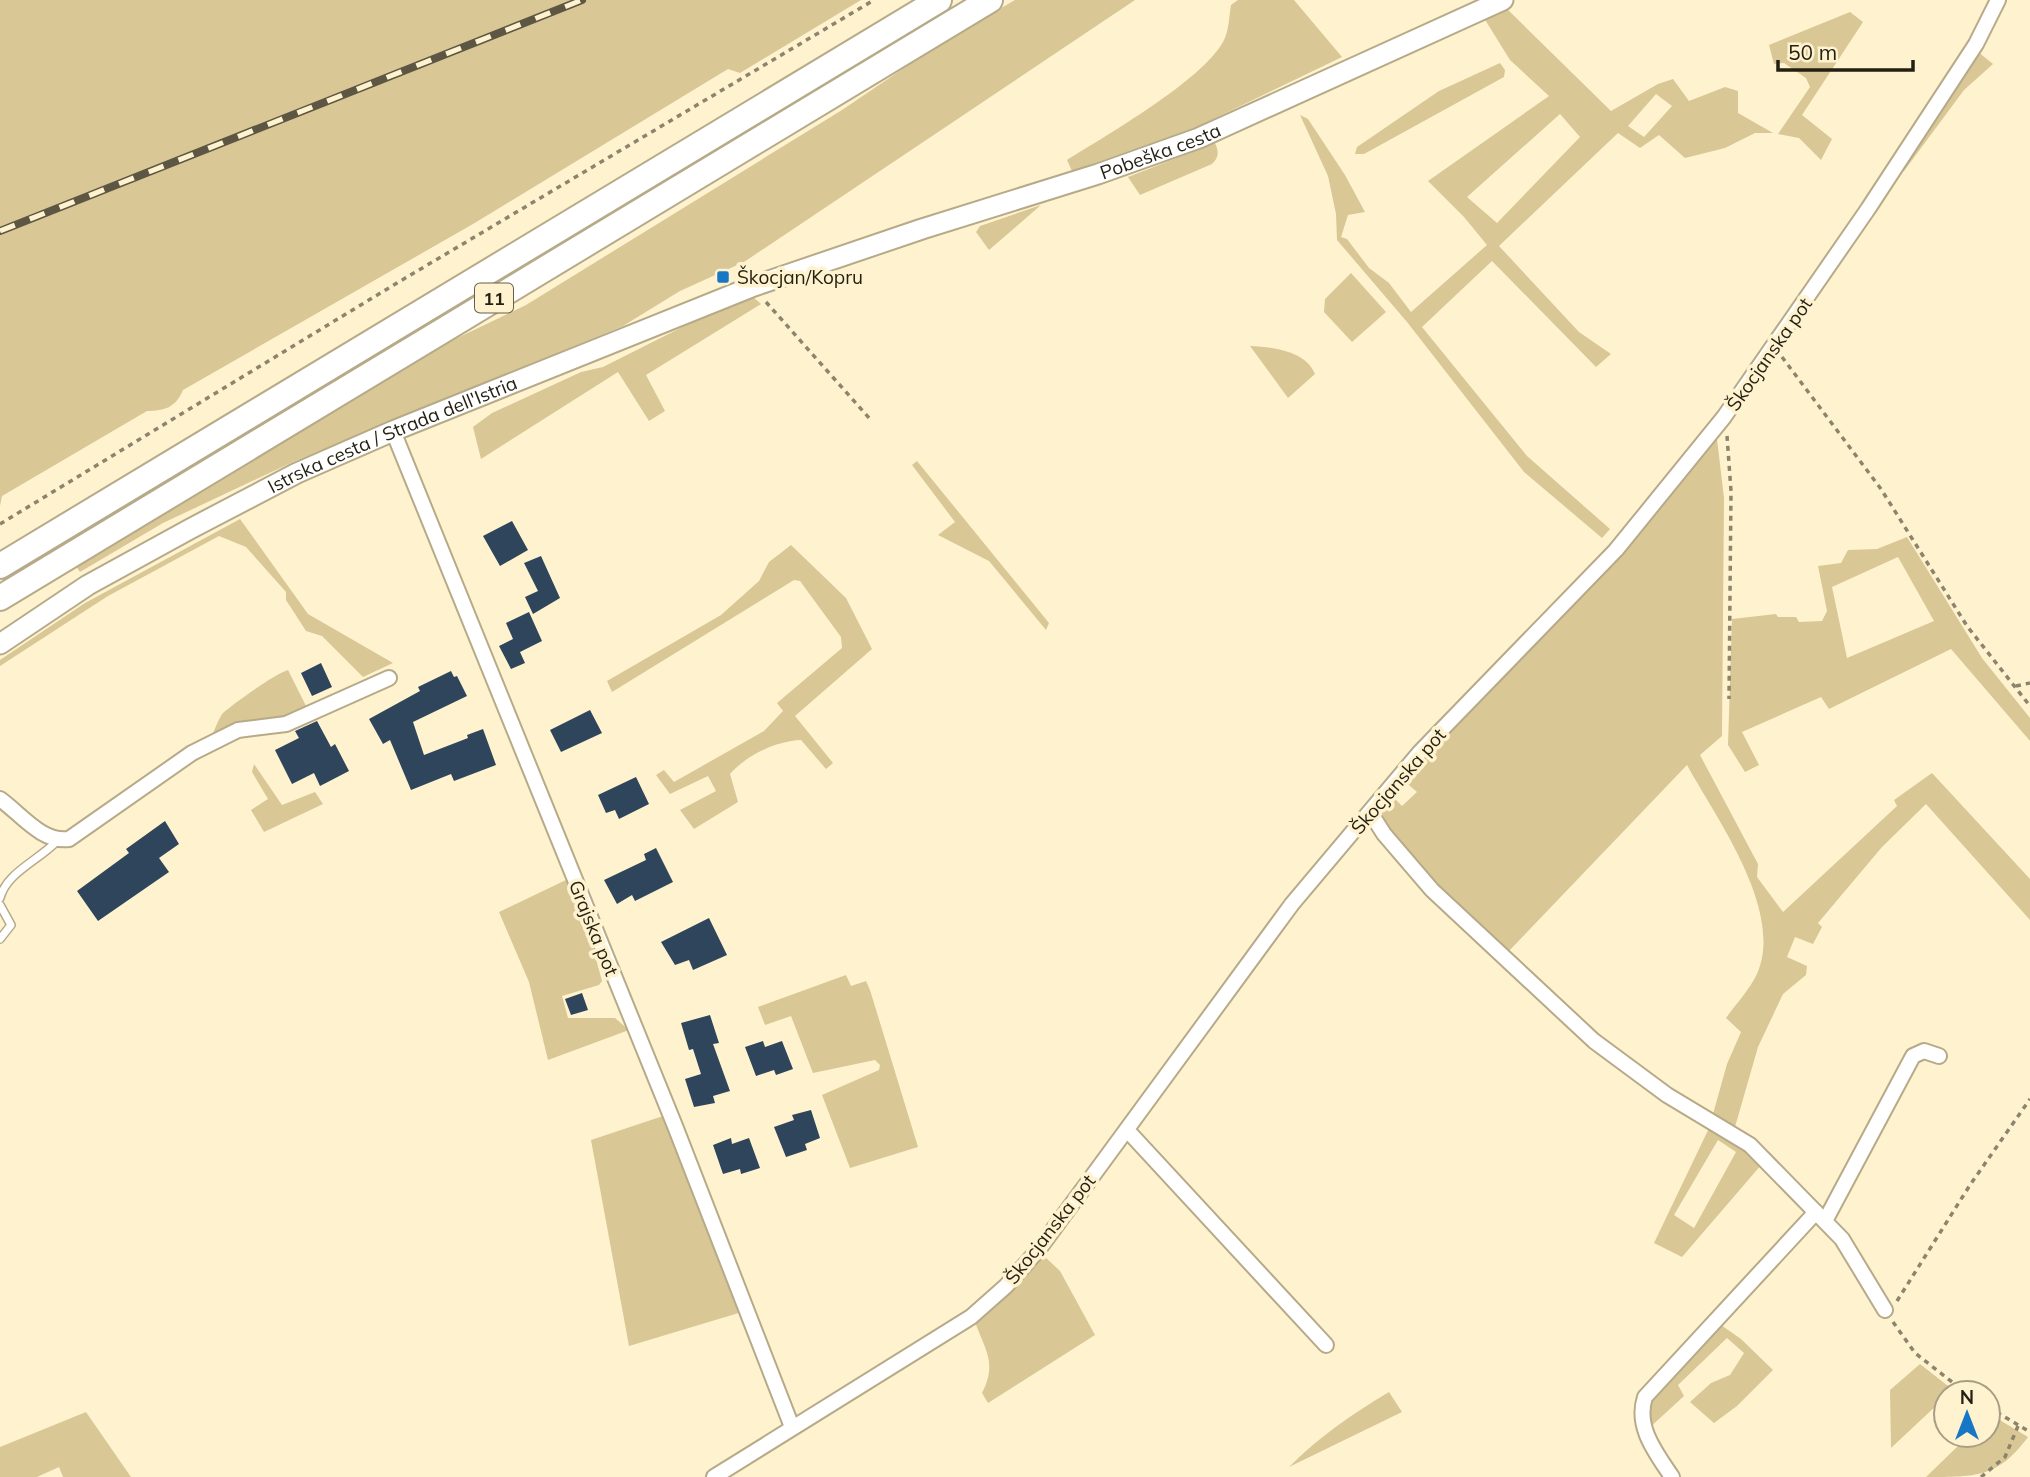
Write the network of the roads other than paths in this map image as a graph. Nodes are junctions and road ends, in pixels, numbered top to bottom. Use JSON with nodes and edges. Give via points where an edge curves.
{"nodes":[{"id":1,"x":939,"y":0,"type":"edge"},
{"id":2,"x":990,"y":0,"type":"edge"},
{"id":3,"x":1503,"y":0,"type":"edge"},
{"id":4,"x":1998,"y":0,"type":"edge"},
{"id":5,"x":806,"y":268,"type":"joint"},
{"id":6,"x":393,"y":431,"type":"junction"},
{"id":7,"x":0,"y":566,"type":"edge"},
{"id":8,"x":0,"y":598,"type":"edge"},
{"id":9,"x":0,"y":644,"type":"edge"},
{"id":10,"x":390,"y":678,"type":"dead end"},
{"id":11,"x":0,"y":799,"type":"edge"},
{"id":12,"x":1370,"y":812,"type":"junction"},
{"id":13,"x":57,"y":841,"type":"junction"},
{"id":14,"x":0,"y":898,"type":"edge"},
{"id":15,"x":0,"y":905,"type":"edge"},
{"id":16,"x":0,"y":939,"type":"edge"},
{"id":17,"x":1939,"y":1056,"type":"dead end"},
{"id":18,"x":1126,"y":1130,"type":"junction"},
{"id":19,"x":1820,"y":1216,"type":"junction"},
{"id":20,"x":1887,"y":1312,"type":"road end"},
{"id":21,"x":1326,"y":1345,"type":"dead end"},
{"id":22,"x":792,"y":1427,"type":"junction"},
{"id":23,"x":714,"y":1477,"type":"edge"},
{"id":24,"x":1672,"y":1477,"type":"edge"}],
"edges":[{"from":1,"to":7,"type":"highway","number":"11"},
{"from":2,"to":8,"type":"highway","number":"11"},
{"from":3,"to":5,"type":"street","name":"Pobeška cesta","via":[[1199,138]]},
{"from":4,"to":12,"type":"street","name":"Škocjanska pot","via":[[1976,44],[1724,418],[1616,550],[1420,752]]},
{"from":5,"to":6,"type":"street","name":"Istrska cesta / Strada dell'Istria"},
{"from":6,"to":9,"type":"street","name":"Istrska cesta / Strada dell'Istria","via":[[190,528],[88,585]]},
{"from":6,"to":22,"type":"street","name":"Grajska pot"},
{"from":10,"to":13,"type":"street","via":[[286,723],[238,730],[192,753],[69,839]]},
{"from":11,"to":13,"type":"street","via":[[44,836]]},
{"from":12,"to":18,"type":"street","name":"Škocjanska pot","via":[[1292,904]]},
{"from":12,"to":19,"type":"street","via":[[1432,890],[1594,1041],[1667,1095],[1751,1145]]},
{"from":13,"to":14,"type":"lane","via":[[43,857],[11,878]]},
{"from":15,"to":16,"type":"lane","via":[[11,925]]},
{"from":17,"to":19,"type":"street","via":[[1924,1051],[1913,1056]]},
{"from":18,"to":21,"type":"street"},
{"from":18,"to":22,"type":"street","name":"Škocjanska pot","via":[[1039,1249],[980,1309]]},
{"from":19,"to":20,"type":"street","via":[[1842,1239]]},
{"from":19,"to":24,"type":"street","via":[[1645,1397],[1640,1412],[1644,1431]]},
{"from":22,"to":23,"type":"street","name":"Škocjanska pot"}]}
